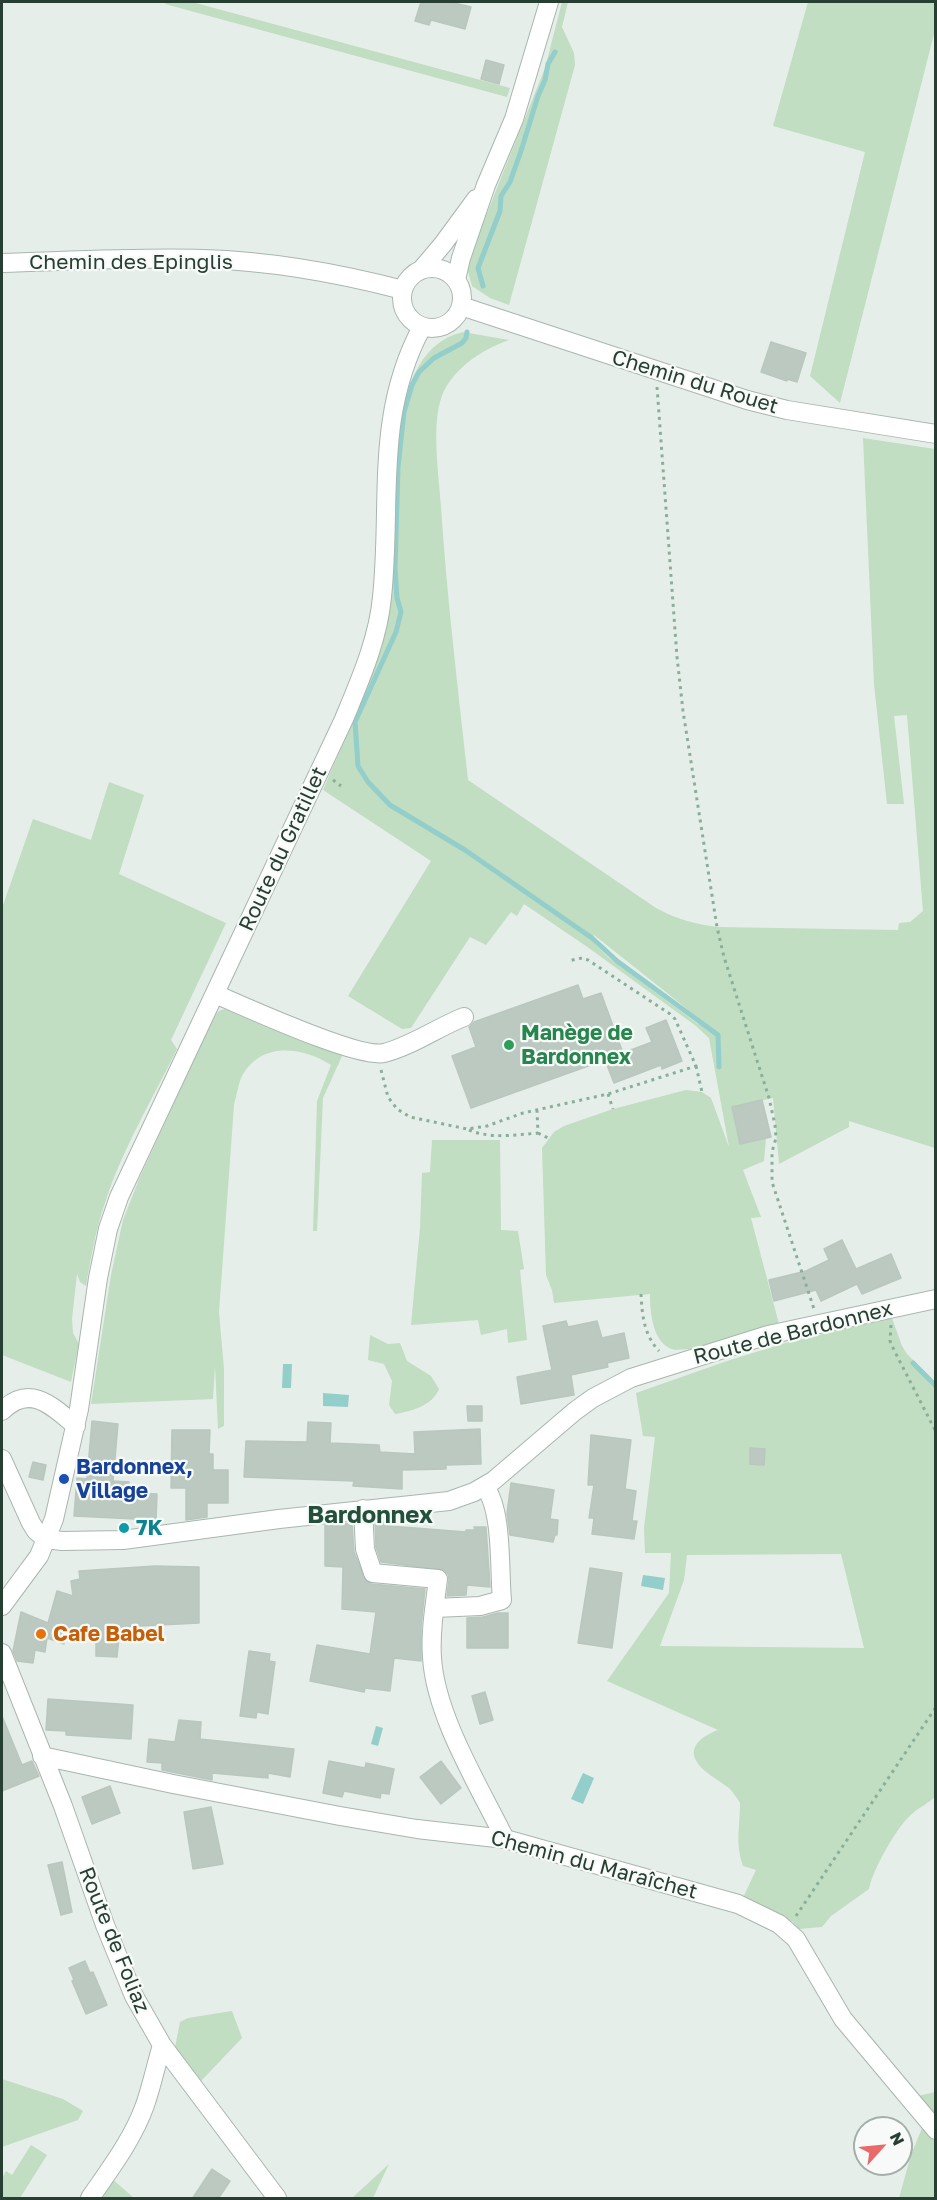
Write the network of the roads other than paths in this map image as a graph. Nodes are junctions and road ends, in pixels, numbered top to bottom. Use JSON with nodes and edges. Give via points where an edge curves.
{"nodes":[{"id":1,"x":549,"y":2,"type":"edge"},
{"id":2,"x":486,"y":185,"type":"junction"},
{"id":3,"x":2,"y":263,"type":"edge"},
{"id":4,"x":421,"y":270,"type":"junction"},
{"id":5,"x":456,"y":280,"type":"junction"},
{"id":6,"x":403,"y":290,"type":"junction"},
{"id":7,"x":461,"y":306,"type":"junction"},
{"id":8,"x":422,"y":327,"type":"junction"},
{"id":9,"x":936,"y":434,"type":"edge"},
{"id":10,"x":215,"y":994,"type":"junction"},
{"id":11,"x":464,"y":1017,"type":"dead end"},
{"id":12,"x":936,"y":1299,"type":"edge"},
{"id":13,"x":2,"y":1412,"type":"edge"},
{"id":14,"x":76,"y":1426,"type":"junction"},
{"id":15,"x":2,"y":1459,"type":"edge"},
{"id":16,"x":485,"y":1487,"type":"junction"},
{"id":17,"x":363,"y":1509,"type":"junction"},
{"id":18,"x":46,"y":1539,"type":"junction"},
{"id":19,"x":2,"y":1606,"type":"edge"},
{"id":20,"x":435,"y":1608,"type":"junction"},
{"id":21,"x":2,"y":1653,"type":"edge"},
{"id":22,"x":42,"y":1756,"type":"junction"},
{"id":23,"x":505,"y":1839,"type":"junction"},
{"id":24,"x":162,"y":2045,"type":"junction"},
{"id":25,"x":936,"y":2130,"type":"edge"},
{"id":26,"x":90,"y":2199,"type":"edge"},
{"id":27,"x":277,"y":2199,"type":"edge"}],
"edges":[{"from":1,"to":2,"type":"street","via":[[514,119]]},
{"from":2,"to":4,"type":"street"},
{"from":2,"to":5,"type":"street"},
{"from":3,"to":6,"type":"street","name":"Chemin des Epinglis","via":[[206,259],[286,267]]},
{"from":4,"to":5,"type":"street","via":[[439,268]]},
{"from":4,"to":6,"type":"street","via":[[409,278]]},
{"from":5,"to":7,"type":"street","via":[[462,294]]},
{"from":6,"to":8,"type":"street","via":[[401,299],[406,314]]},
{"from":7,"to":8,"type":"street","via":[[448,324]]},
{"from":7,"to":9,"type":"street","name":"Chemin du Rouet","via":[[747,400]]},
{"from":8,"to":10,"type":"street","name":"Route du Gratillet","via":[[405,364],[391,420],[382,600],[365,668]]},
{"from":10,"to":11,"type":"street","via":[[364,1053],[394,1049]]},
{"from":10,"to":14,"type":"street","name":"Route du Gratillet","via":[[140,1149],[108,1229]]},
{"from":12,"to":16,"type":"street","name":"Route de Bardonnex","via":[[768,1335],[631,1378],[593,1398]]},
{"from":13,"to":14,"type":"street","via":[[15,1401],[33,1398],[57,1410]]},
{"from":14,"to":18,"type":"street","name":"Route du Gratillet"},
{"from":15,"to":18,"type":"street","via":[[31,1522]]},
{"from":16,"to":17,"type":"street","name":"Route de Bardonnex","via":[[449,1501]]},
{"from":16,"to":20,"type":"street","via":[[496,1510],[502,1600],[480,1606]]},
{"from":17,"to":18,"type":"street","name":"Route de Bardonnex","via":[[123,1540]]},
{"from":17,"to":20,"type":"street","via":[[365,1549],[373,1573],[438,1579]]},
{"from":18,"to":19,"type":"street","name":"Route du Gratillet","via":[[31,1568]]},
{"from":20,"to":23,"type":"street","via":[[431,1654],[435,1680],[451,1729]]},
{"from":21,"to":22,"type":"street","name":"Route de Foliaz"},
{"from":22,"to":23,"type":"street","name":"Chemin du Maraîchet","via":[[340,1816]]},
{"from":22,"to":24,"type":"street","name":"Route de Foliaz","via":[[134,1996]]},
{"from":23,"to":25,"type":"street","name":"Chemin du Maraîchet","via":[[731,1902],[787,1930],[848,2025]]},
{"from":24,"to":26,"type":"street","via":[[137,2124]]},
{"from":24,"to":27,"type":"street","name":"Route de Foliaz"}]}
